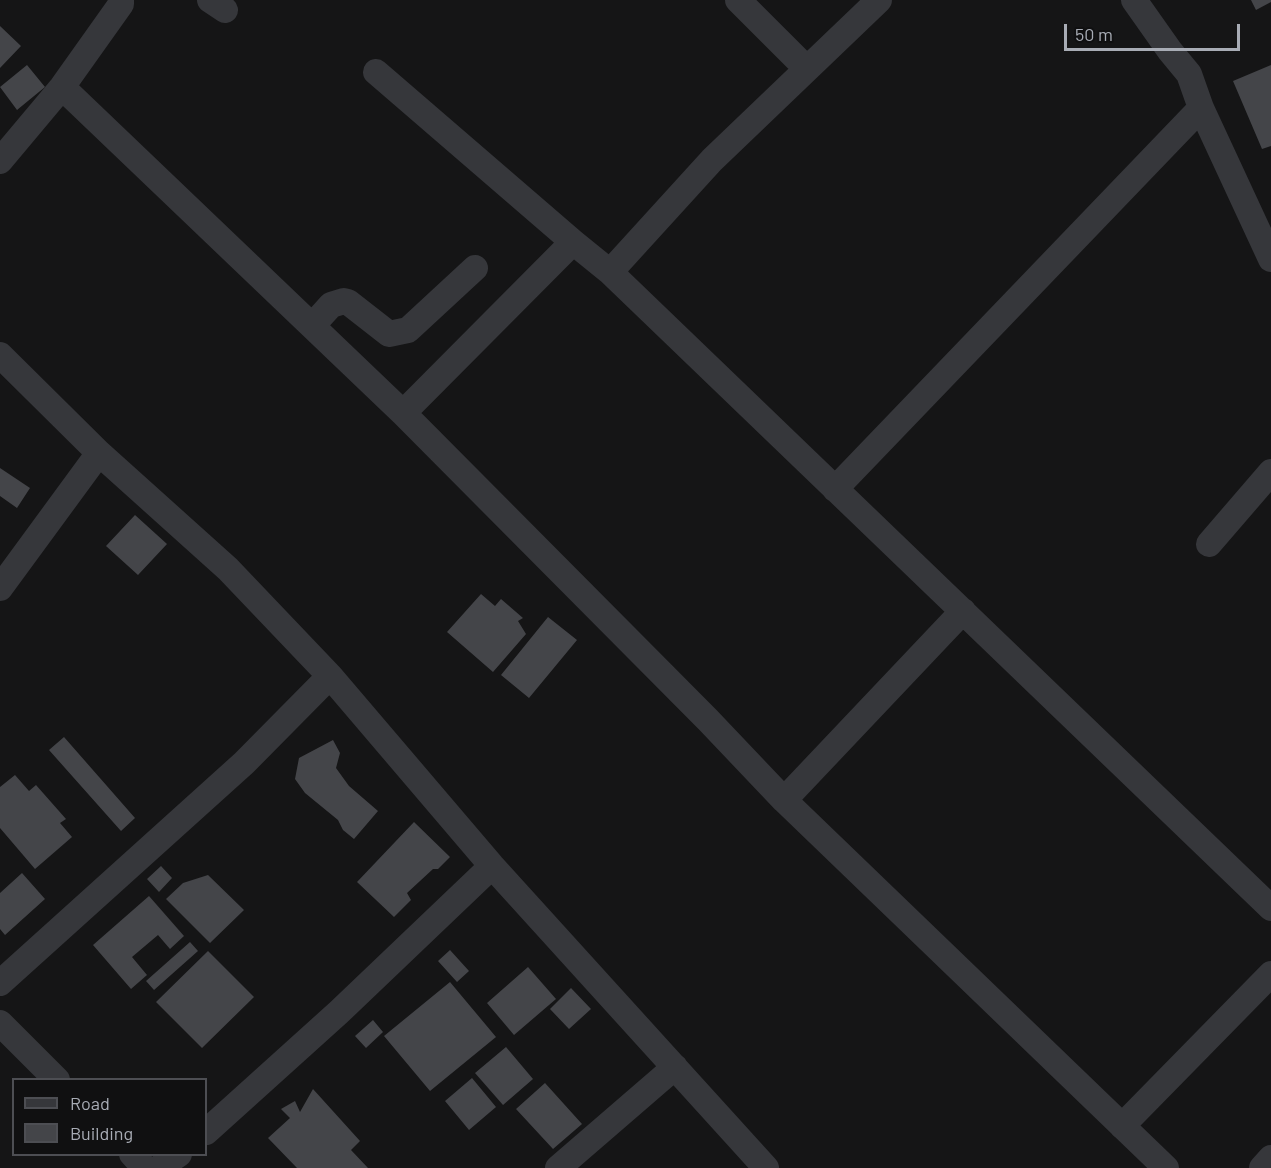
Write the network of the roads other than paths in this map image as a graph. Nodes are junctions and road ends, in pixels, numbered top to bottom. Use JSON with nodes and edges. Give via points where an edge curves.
{"nodes":[{"id":1,"x":121,"y":0,"type":"edge"},
{"id":2,"x":738,"y":0,"type":"edge"},
{"id":3,"x":879,"y":0,"type":"edge"},
{"id":4,"x":1134,"y":0,"type":"edge"},
{"id":5,"x":807,"y":69,"type":"junction"},
{"id":6,"x":376,"y":72,"type":"dead end"},
{"id":7,"x":62,"y":87,"type":"junction"},
{"id":8,"x":1201,"y":108,"type":"junction"},
{"id":9,"x":0,"y":161,"type":"edge"},
{"id":10,"x":573,"y":242,"type":"junction"},
{"id":11,"x":1271,"y":259,"type":"edge"},
{"id":12,"x":475,"y":268,"type":"dead end"},
{"id":13,"x":610,"y":272,"type":"junction"},
{"id":14,"x":312,"y":326,"type":"junction"},
{"id":15,"x":0,"y":355,"type":"edge"},
{"id":16,"x":403,"y":413,"type":"junction"},
{"id":17,"x":99,"y":453,"type":"junction"},
{"id":18,"x":1271,"y":472,"type":"edge"},
{"id":19,"x":836,"y":489,"type":"junction"},
{"id":20,"x":1209,"y":544,"type":"dead end"},
{"id":21,"x":0,"y":588,"type":"edge"},
{"id":22,"x":963,"y":611,"type":"junction"},
{"id":23,"x":330,"y":676,"type":"junction"},
{"id":24,"x":784,"y":800,"type":"junction"},
{"id":25,"x":492,"y":866,"type":"junction"},
{"id":26,"x":1271,"y":908,"type":"edge"},
{"id":27,"x":1271,"y":974,"type":"edge"},
{"id":28,"x":0,"y":983,"type":"edge"},
{"id":29,"x":0,"y":1023,"type":"edge"},
{"id":30,"x":675,"y":1067,"type":"junction"},
{"id":31,"x":55,"y":1078,"type":"edge"},
{"id":32,"x":1122,"y":1126,"type":"junction"},
{"id":33,"x":207,"y":1131,"type":"edge"},
{"id":34,"x":133,"y":1156,"type":"edge"},
{"id":35,"x":177,"y":1156,"type":"edge"},
{"id":36,"x":1271,"y":1158,"type":"edge"},
{"id":37,"x":145,"y":1168,"type":"edge"},
{"id":38,"x":159,"y":1168,"type":"edge"},
{"id":39,"x":558,"y":1168,"type":"edge"},
{"id":40,"x":766,"y":1168,"type":"edge"},
{"id":41,"x":1166,"y":1168,"type":"edge"},
{"id":42,"x":1262,"y":1168,"type":"edge"}],
"edges":[{"from":1,"to":7,"type":"street"},
{"from":2,"to":5,"type":"street"},
{"from":3,"to":5,"type":"street"},
{"from":4,"to":8,"type":"street","via":[[1189,74]]},
{"from":5,"to":13,"type":"street","via":[[712,160]]},
{"from":6,"to":10,"type":"street"},
{"from":7,"to":9,"type":"street"},
{"from":7,"to":14,"type":"street"},
{"from":8,"to":11,"type":"street"},
{"from":8,"to":19,"type":"street"},
{"from":10,"to":13,"type":"street"},
{"from":10,"to":16,"type":"street"},
{"from":12,"to":14,"type":"street","via":[[408,330],[389,334],[344,301],[331,305]]},
{"from":13,"to":19,"type":"street"},
{"from":14,"to":16,"type":"street"},
{"from":15,"to":17,"type":"street"},
{"from":16,"to":24,"type":"street"},
{"from":17,"to":21,"type":"street"},
{"from":17,"to":23,"type":"street","via":[[228,569]]},
{"from":18,"to":20,"type":"street"},
{"from":19,"to":22,"type":"street"},
{"from":22,"to":24,"type":"street"},
{"from":22,"to":26,"type":"street"},
{"from":23,"to":25,"type":"street"},
{"from":23,"to":28,"type":"street","via":[[244,763]]},
{"from":24,"to":32,"type":"street"},
{"from":25,"to":30,"type":"street"},
{"from":25,"to":33,"type":"street"},
{"from":27,"to":32,"type":"street"},
{"from":29,"to":31,"type":"street"},
{"from":30,"to":39,"type":"street"},
{"from":30,"to":40,"type":"street"},
{"from":32,"to":41,"type":"street"},
{"from":34,"to":37,"type":"street"},
{"from":35,"to":38,"type":"street"},
{"from":36,"to":42,"type":"street"}]}
